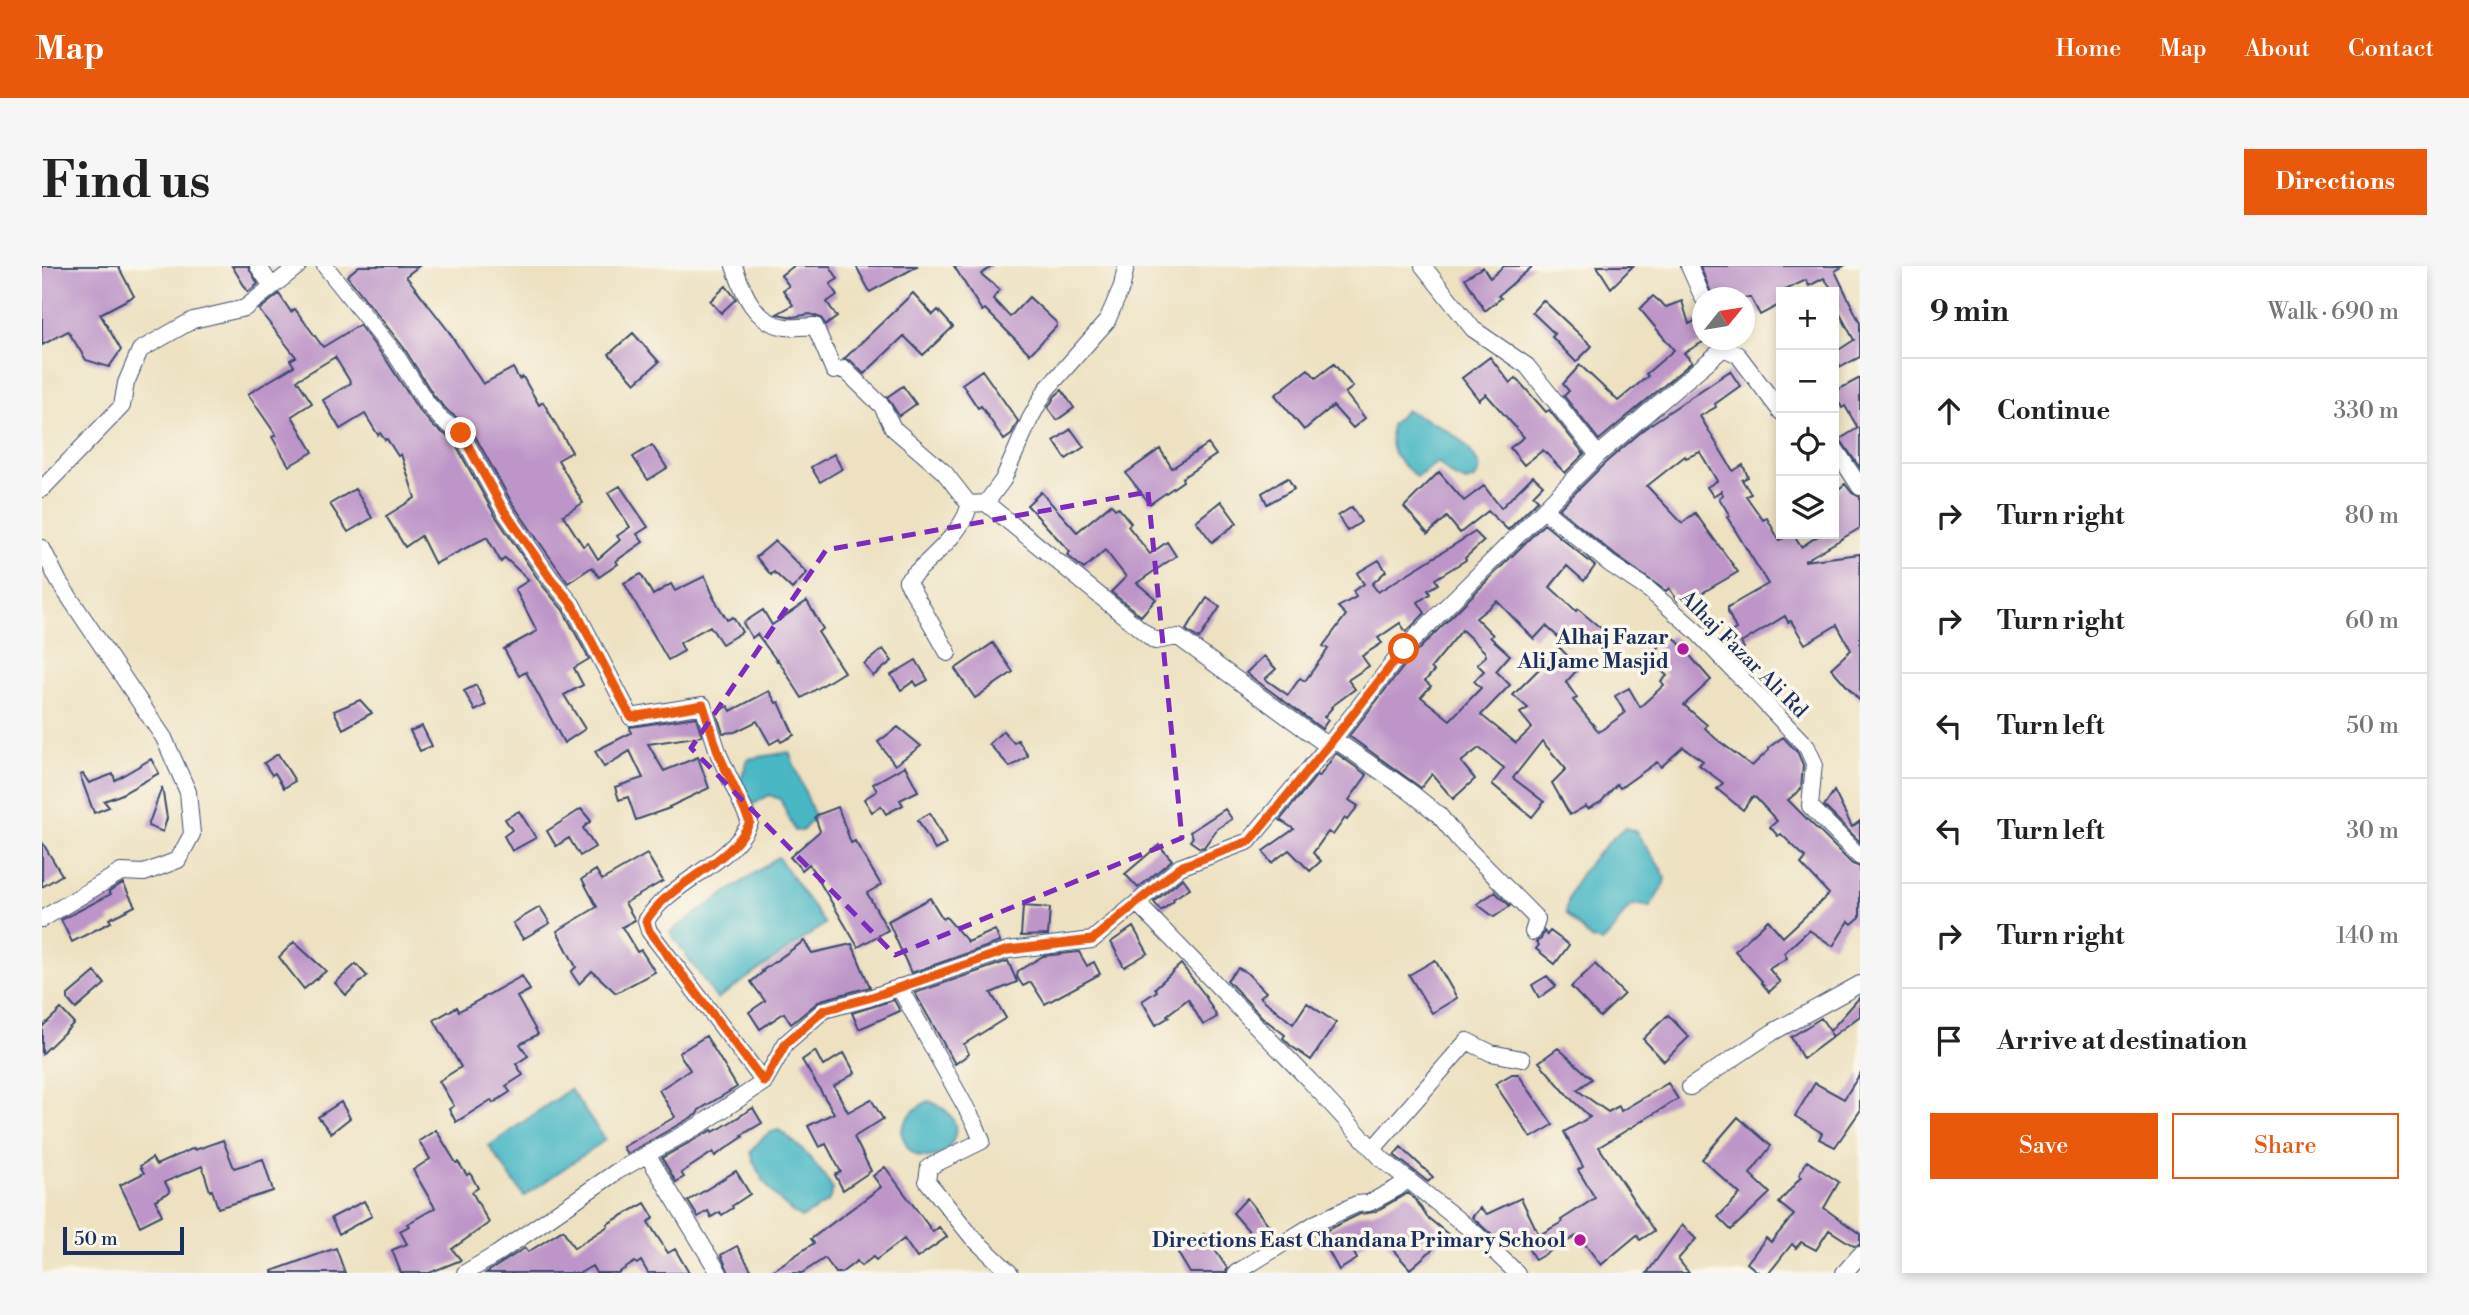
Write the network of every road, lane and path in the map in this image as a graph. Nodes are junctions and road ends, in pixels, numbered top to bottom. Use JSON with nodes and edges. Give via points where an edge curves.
{"nodes":[{"id":1,"x":258,"y":266,"type":"edge"},
{"id":2,"x":298,"y":266,"type":"edge"},
{"id":3,"x":325,"y":266,"type":"edge"},
{"id":4,"x":734,"y":266,"type":"edge"},
{"id":5,"x":1126,"y":266,"type":"edge"},
{"id":6,"x":1423,"y":266,"type":"edge"},
{"id":7,"x":1689,"y":266,"type":"edge"},
{"id":8,"x":271,"y":285,"type":"junction"},
{"id":9,"x":1698,"y":287,"type":"edge"},
{"id":10,"x":1715,"y":350,"type":"edge"},
{"id":11,"x":1731,"y":350,"type":"edge"},
{"id":12,"x":1776,"y":405,"type":"edge"},
{"id":13,"x":1839,"y":454,"type":"edge"},
{"id":14,"x":1598,"y":455,"type":"junction"},
{"id":15,"x":1860,"y":486,"type":"edge"},
{"id":16,"x":42,"y":489,"type":"edge"},
{"id":17,"x":977,"y":503,"type":"junction"},
{"id":18,"x":1545,"y":510,"type":"junction"},
{"id":19,"x":42,"y":548,"type":"edge"},
{"id":20,"x":948,"y":653,"type":"dead end"},
{"id":21,"x":1331,"y":743,"type":"junction"},
{"id":22,"x":1860,"y":858,"type":"edge"},
{"id":23,"x":1137,"y":903,"type":"junction"},
{"id":24,"x":42,"y":919,"type":"edge"},
{"id":25,"x":1533,"y":932,"type":"dead end"},
{"id":26,"x":1860,"y":984,"type":"edge"},
{"id":27,"x":900,"y":987,"type":"junction"},
{"id":28,"x":1521,"y":1059,"type":"dead end"},
{"id":29,"x":764,"y":1082,"type":"junction"},
{"id":30,"x":1690,"y":1087,"type":"dead end"},
{"id":31,"x":1373,"y":1149,"type":"junction"},
{"id":32,"x":647,"y":1154,"type":"junction"},
{"id":33,"x":1408,"y":1179,"type":"junction"},
{"id":34,"x":1860,"y":1255,"type":"edge"},
{"id":35,"x":465,"y":1273,"type":"edge"},
{"id":36,"x":719,"y":1273,"type":"edge"},
{"id":37,"x":1010,"y":1273,"type":"edge"},
{"id":38,"x":1236,"y":1273,"type":"edge"},
{"id":39,"x":1517,"y":1273,"type":"edge"},
{"id":40,"x":1844,"y":1273,"type":"edge"}],
"edges":[{"from":1,"to":8,"type":"street"},
{"from":2,"to":8,"type":"street"},
{"from":3,"to":29,"type":"street","via":[[396,355],[426,402],[461,433],[503,509],[572,604],[631,717],[703,705],[719,755],[750,822],[745,834],[654,907],[646,921]]},
{"from":4,"to":17,"type":"street","via":[[744,294],[763,319],[785,327],[815,326],[834,371],[844,369],[882,406],[894,428]]},
{"from":5,"to":17,"type":"street","via":[[1107,321],[1046,390],[1003,480]]},
{"from":6,"to":14,"type":"street","via":[[1473,329],[1527,366]]},
{"from":7,"to":9,"type":"street"},
{"from":8,"to":16,"type":"street","via":[[244,308],[194,320],[140,350],[125,383],[122,406]]},
{"from":10,"to":14,"type":"street"},
{"from":11,"to":12,"type":"street"},
{"from":13,"to":15,"type":"street"},
{"from":14,"to":18,"type":"street"},
{"from":17,"to":20,"type":"street","via":[[907,581]]},
{"from":17,"to":21,"type":"street","via":[[1155,641],[1178,637]]},
{"from":18,"to":21,"type":"street","via":[[1404,649]]},
{"from":18,"to":22,"type":"street","name":"Alhaj Fazar Ali Rd","via":[[1697,632],[1807,747],[1814,763],[1810,806]]},
{"from":19,"to":24,"type":"street","via":[[59,582],[164,738],[188,792],[192,834],[178,860],[144,873],[121,872]]},
{"from":21,"to":23,"type":"street","via":[[1250,841],[1180,867]]},
{"from":21,"to":25,"type":"street","via":[[1439,815],[1537,919]]},
{"from":23,"to":27,"type":"street","via":[[1092,940],[1008,950]]},
{"from":23,"to":31,"type":"street"},
{"from":26,"to":30,"type":"street","via":[[1773,1032]]},
{"from":27,"to":29,"type":"street","via":[[824,1010],[786,1043]]},
{"from":27,"to":37,"type":"street","via":[[982,1141],[929,1167],[928,1181],[972,1237]]},
{"from":28,"to":31,"type":"street","via":[[1491,1053],[1467,1041]]},
{"from":29,"to":32,"type":"street"},
{"from":31,"to":33,"type":"street"},
{"from":32,"to":35,"type":"street"},
{"from":32,"to":36,"type":"street"},
{"from":33,"to":38,"type":"street","via":[[1381,1197],[1316,1223]]},
{"from":33,"to":39,"type":"street"},
{"from":34,"to":40,"type":"street"}]}
